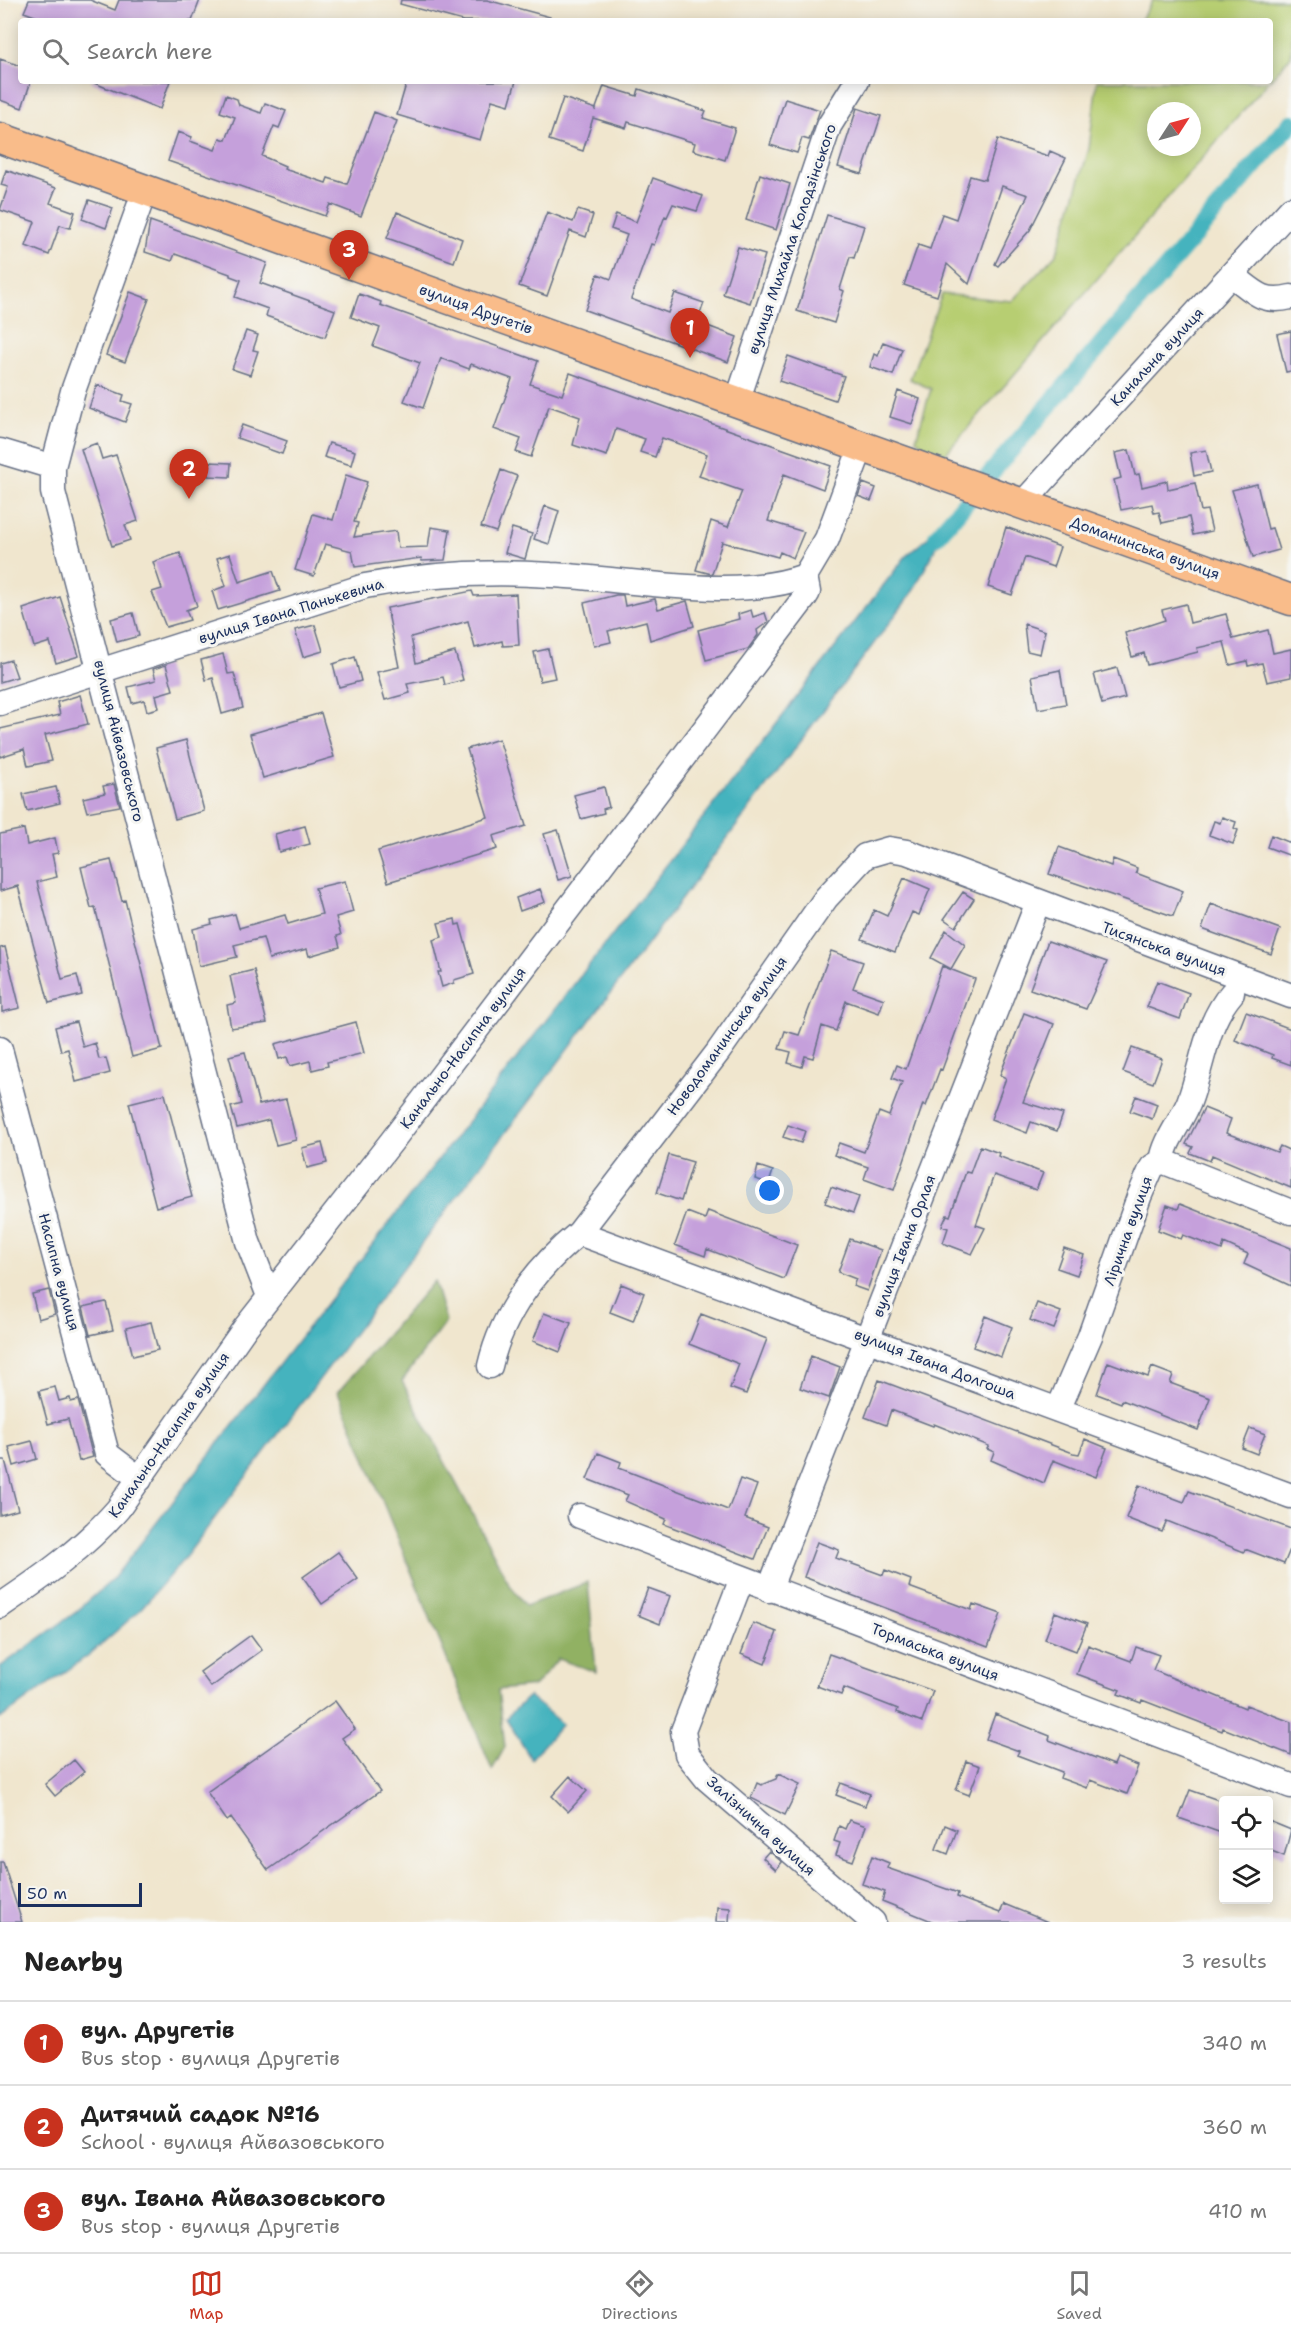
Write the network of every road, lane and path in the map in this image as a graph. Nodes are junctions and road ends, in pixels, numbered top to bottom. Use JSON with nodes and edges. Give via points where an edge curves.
{"nodes":[{"id":1,"x":855,"y":84,"type":"edge"},
{"id":2,"x":0,"y":138,"type":"edge"},
{"id":3,"x":145,"y":190,"type":"junction"},
{"id":4,"x":1291,"y":209,"type":"edge"},
{"id":5,"x":1232,"y":276,"type":"junction"},
{"id":6,"x":1291,"y":297,"type":"edge"},
{"id":7,"x":737,"y":402,"type":"junction"},
{"id":8,"x":861,"y":447,"type":"junction"},
{"id":9,"x":0,"y":451,"type":"edge"},
{"id":10,"x":53,"y":467,"type":"junction"},
{"id":11,"x":952,"y":479,"type":"joint"},
{"id":12,"x":1010,"y":500,"type":"junction"},
{"id":13,"x":805,"y":576,"type":"junction"},
{"id":14,"x":1291,"y":600,"type":"edge"},
{"id":15,"x":101,"y":671,"type":"junction"},
{"id":16,"x":0,"y":703,"type":"edge"},
{"id":17,"x":1038,"y":902,"type":"junction"},
{"id":18,"x":1232,"y":993,"type":"dead end"},
{"id":19,"x":1291,"y":996,"type":"edge"},
{"id":20,"x":0,"y":1049,"type":"edge"},
{"id":21,"x":1162,"y":1161,"type":"junction"},
{"id":22,"x":1291,"y":1212,"type":"edge"},
{"id":23,"x":579,"y":1233,"type":"junction"},
{"id":24,"x":269,"y":1296,"type":"junction"},
{"id":25,"x":869,"y":1338,"type":"junction"},
{"id":26,"x":490,"y":1366,"type":"dead end"},
{"id":27,"x":1058,"y":1410,"type":"junction"},
{"id":28,"x":140,"y":1479,"type":"junction"},
{"id":29,"x":1291,"y":1496,"type":"edge"},
{"id":30,"x":580,"y":1516,"type":"dead end"},
{"id":31,"x":742,"y":1578,"type":"junction"},
{"id":32,"x":769,"y":1590,"type":"junction"},
{"id":33,"x":0,"y":1606,"type":"edge"},
{"id":34,"x":1291,"y":1786,"type":"edge"},
{"id":35,"x":873,"y":1922,"type":"edge"}],
"edges":[{"from":1,"to":7,"type":"street","name":"вулиця Михайла Колодзінського","via":[[829,126]]},
{"from":2,"to":3,"type":"main road","name":"вулиця Другетів"},
{"from":3,"to":7,"type":"main road","name":"вулиця Другетів"},
{"from":3,"to":10,"type":"street","name":"вулиця Айвазовського","via":[[73,391]]},
{"from":4,"to":5,"type":"street","name":"Канальна вулиця"},
{"from":5,"to":6,"type":"street","via":[[1265,300]]},
{"from":5,"to":12,"type":"street","name":"Канальна вулиця"},
{"from":7,"to":8,"type":"main road","name":"вулиця Другетів"},
{"from":8,"to":11,"type":"main road","name":"вулиця Другетів"},
{"from":8,"to":13,"type":"street","name":"Канально-Насипна вулиця","via":[[827,539]]},
{"from":9,"to":10,"type":"street"},
{"from":10,"to":15,"type":"street","name":"вулиця Айвазовського","via":[[54,492]]},
{"from":11,"to":12,"type":"main road","name":"Доманинська вулиця"},
{"from":12,"to":14,"type":"main road","name":"Доманинська вулиця"},
{"from":13,"to":15,"type":"street","name":"вулиця Івана Панькевича","via":[[760,587],[728,588],[551,574],[415,576],[365,586]]},
{"from":13,"to":24,"type":"street","name":"Канально-Насипна вулиця","via":[[805,597]]},
{"from":15,"to":16,"type":"street","name":"вулиця Івана Панькевича"},
{"from":15,"to":24,"type":"street","name":"вулиця Айвазовського","via":[[248,1242]]},
{"from":17,"to":19,"type":"street","name":"Тисянська вулиця"},
{"from":17,"to":23,"type":"street","name":"Новодоманинська вулиця","via":[[907,852],[889,849],[866,856],[826,898],[718,1052]]},
{"from":17,"to":25,"type":"street","name":"вулиця Івана Орлая"},
{"from":18,"to":21,"type":"street","name":"Лірична вулиця","via":[[1210,1028],[1189,1102],[1163,1148]]},
{"from":20,"to":28,"type":"street","name":"Насипна вулиця","via":[[107,1454]]},
{"from":21,"to":22,"type":"street"},
{"from":21,"to":27,"type":"street","name":"Лірична вулиця","via":[[1152,1167],[1139,1197],[1090,1336]]},
{"from":23,"to":25,"type":"street","name":"вулиця Івана Долгоша"},
{"from":23,"to":26,"type":"street","name":"Новодоманинська вулиця","via":[[531,1280],[496,1339]]},
{"from":24,"to":28,"type":"street","name":"Канально-Насипна вулиця"},
{"from":25,"to":27,"type":"street","name":"вулиця Івана Долгоша"},
{"from":25,"to":32,"type":"street","name":"вулиця Івана Орлая"},
{"from":27,"to":29,"type":"street","name":"вулиця Івана Долгоша"},
{"from":28,"to":33,"type":"street","name":"Канально-Насипна вулиця","via":[[95,1535]]},
{"from":30,"to":31,"type":"street","name":"Тормаська вулиця"},
{"from":31,"to":32,"type":"street","name":"Тормаська вулиця"},
{"from":31,"to":35,"type":"street","name":"Залізнична вулиця","via":[[683,1731],[687,1754],[707,1779]]},
{"from":32,"to":34,"type":"street","name":"Тормаська вулиця"}]}
